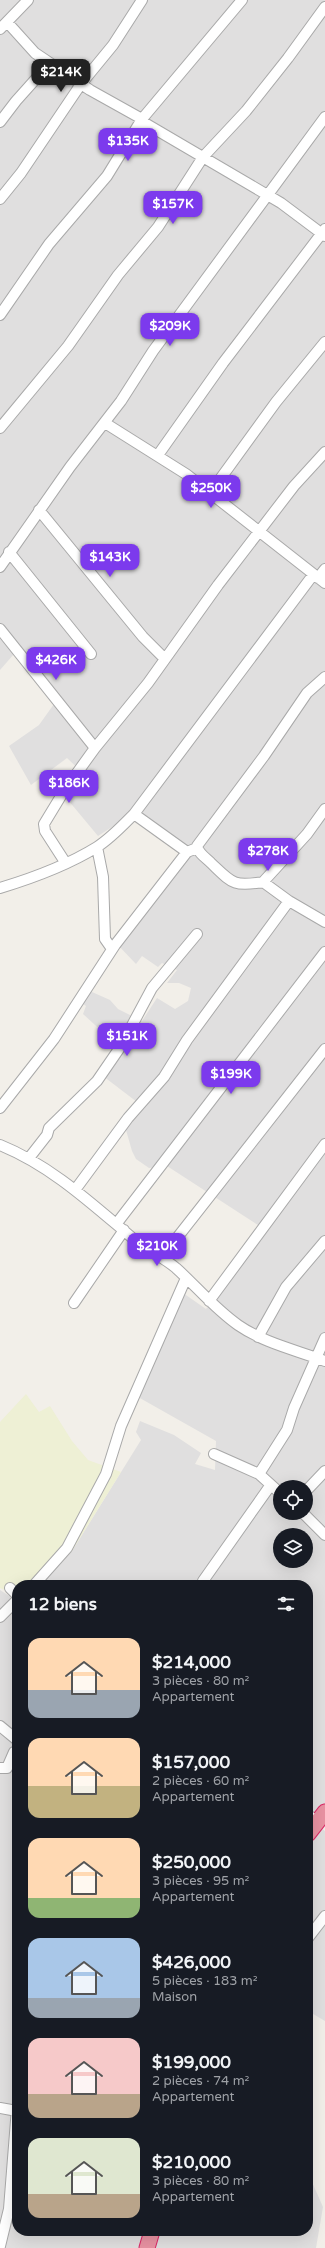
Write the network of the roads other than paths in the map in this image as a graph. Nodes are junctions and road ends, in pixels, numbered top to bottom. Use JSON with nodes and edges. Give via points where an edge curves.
{"nodes":[{"id":1,"x":28,"y":0,"type":"edge"},
{"id":2,"x":142,"y":0,"type":"edge"},
{"id":3,"x":242,"y":0,"type":"edge"},
{"id":4,"x":325,"y":7,"type":"edge"},
{"id":5,"x":3,"y":25,"type":"edge"},
{"id":6,"x":50,"y":63,"type":"junction"},
{"id":7,"x":81,"y":84,"type":"junction"},
{"id":8,"x":325,"y":117,"type":"edge"},
{"id":9,"x":142,"y":119,"type":"junction"},
{"id":10,"x":0,"y":122,"type":"edge"},
{"id":11,"x":203,"y":158,"type":"junction"},
{"id":12,"x":266,"y":195,"type":"junction"},
{"id":13,"x":0,"y":199,"type":"edge"},
{"id":14,"x":324,"y":232,"type":"edge"},
{"id":15,"x":0,"y":315,"type":"edge"},
{"id":16,"x":325,"y":342,"type":"edge"},
{"id":17,"x":105,"y":423,"type":"junction"},
{"id":18,"x":0,"y":428,"type":"edge"},
{"id":19,"x":325,"y":452,"type":"edge"},
{"id":20,"x":158,"y":455,"type":"junction"},
{"id":21,"x":210,"y":493,"type":"junction"},
{"id":22,"x":39,"y":510,"type":"junction"},
{"id":23,"x":259,"y":533,"type":"junction"},
{"id":24,"x":9,"y":552,"type":"junction"},
{"id":25,"x":0,"y":567,"type":"edge"},
{"id":26,"x":325,"y":569,"type":"edge"},
{"id":27,"x":318,"y":579,"type":"edge"},
{"id":28,"x":0,"y":629,"type":"edge"},
{"id":29,"x":91,"y":654,"type":"dead end"},
{"id":30,"x":165,"y":659,"type":"junction"},
{"id":31,"x":325,"y":677,"type":"edge"},
{"id":32,"x":95,"y":748,"type":"junction"},
{"id":33,"x":325,"y":809,"type":"edge"},
{"id":34,"x":134,"y":814,"type":"junction"},
{"id":35,"x":97,"y":847,"type":"junction"},
{"id":36,"x":197,"y":848,"type":"junction"},
{"id":37,"x":187,"y":852,"type":"junction"},
{"id":38,"x":65,"y":862,"type":"junction"},
{"id":39,"x":263,"y":882,"type":"junction"},
{"id":40,"x":0,"y":888,"type":"edge"},
{"id":41,"x":289,"y":901,"type":"junction"},
{"id":42,"x":325,"y":922,"type":"edge"},
{"id":43,"x":196,"y":934,"type":"dead end"},
{"id":44,"x":112,"y":949,"type":"junction"},
{"id":45,"x":325,"y":952,"type":"edge"},
{"id":46,"x":325,"y":1048,"type":"edge"},
{"id":47,"x":0,"y":1108,"type":"edge"},
{"id":48,"x":325,"y":1144,"type":"edge"},
{"id":49,"x":0,"y":1145,"type":"edge"},
{"id":50,"x":29,"y":1158,"type":"junction"},
{"id":51,"x":75,"y":1190,"type":"junction"},
{"id":52,"x":121,"y":1227,"type":"junction"},
{"id":53,"x":325,"y":1241,"type":"edge"},
{"id":54,"x":162,"y":1258,"type":"junction"},
{"id":55,"x":186,"y":1278,"type":"junction"},
{"id":56,"x":209,"y":1301,"type":"junction"},
{"id":57,"x":74,"y":1303,"type":"dead end"},
{"id":58,"x":258,"y":1337,"type":"junction"},
{"id":59,"x":325,"y":1338,"type":"edge"},
{"id":60,"x":321,"y":1360,"type":"edge"},
{"id":61,"x":214,"y":1454,"type":"dead end"},
{"id":62,"x":325,"y":1471,"type":"edge"},
{"id":63,"x":259,"y":1474,"type":"junction"},
{"id":64,"x":313,"y":1484,"type":"edge"},
{"id":65,"x":270,"y":1486,"type":"junction"},
{"id":66,"x":273,"y":1488,"type":"edge"},
{"id":67,"x":310,"y":1520,"type":"edge"},
{"id":68,"x":325,"y":1535,"type":"edge"},
{"id":69,"x":38,"y":1580,"type":"edge"},
{"id":70,"x":204,"y":1580,"type":"edge"},
{"id":71,"x":12,"y":1605,"type":"edge"},
{"id":72,"x":0,"y":1617,"type":"edge"},
{"id":73,"x":0,"y":1726,"type":"edge"},
{"id":74,"x":12,"y":1736,"type":"edge"},
{"id":75,"x":12,"y":1760,"type":"edge"},
{"id":76,"x":0,"y":1768,"type":"edge"},
{"id":77,"x":325,"y":1916,"type":"edge"},
{"id":78,"x":313,"y":1932,"type":"edge"},
{"id":79,"x":0,"y":2108,"type":"edge"},
{"id":80,"x":12,"y":2109,"type":"edge"},
{"id":81,"x":12,"y":2172,"type":"edge"},
{"id":82,"x":151,"y":2236,"type":"edge"},
{"id":83,"x":0,"y":2246,"type":"edge"},
{"id":84,"x":147,"y":2248,"type":"edge"}],
"edges":[{"from":1,"to":5,"type":"street"},
{"from":2,"to":7,"type":"street","via":[[113,45]]},
{"from":3,"to":9,"type":"street"},
{"from":4,"to":11,"type":"street","via":[[246,111]]},
{"from":5,"to":6,"type":"street"},
{"from":6,"to":7,"type":"street"},
{"from":6,"to":10,"type":"street"},
{"from":7,"to":9,"type":"street"},
{"from":7,"to":13,"type":"street","via":[[21,173]]},
{"from":8,"to":12,"type":"street"},
{"from":9,"to":11,"type":"street"},
{"from":9,"to":15,"type":"street","via":[[107,176],[49,244]]},
{"from":11,"to":12,"type":"street"},
{"from":11,"to":18,"type":"street","via":[[158,228],[118,275],[68,346]]},
{"from":12,"to":14,"type":"street"},
{"from":12,"to":17,"type":"street","via":[[153,351]]},
{"from":14,"to":20,"type":"street"},
{"from":16,"to":21,"type":"street","via":[[276,402]]},
{"from":17,"to":20,"type":"street"},
{"from":17,"to":22,"type":"street"},
{"from":19,"to":23,"type":"street","via":[[294,486]]},
{"from":20,"to":21,"type":"street"},
{"from":21,"to":23,"type":"street"},
{"from":22,"to":24,"type":"street"},
{"from":22,"to":30,"type":"street","via":[[143,637]]},
{"from":23,"to":27,"type":"street"},
{"from":23,"to":30,"type":"street"},
{"from":24,"to":25,"type":"street"},
{"from":24,"to":29,"type":"street"},
{"from":26,"to":27,"type":"street"},
{"from":27,"to":34,"type":"street"},
{"from":28,"to":32,"type":"street"},
{"from":30,"to":32,"type":"street"},
{"from":31,"to":36,"type":"street","via":[[308,692]]},
{"from":32,"to":38,"type":"street","via":[[44,824],[45,830]]},
{"from":33,"to":39,"type":"street","via":[[307,834]]},
{"from":34,"to":35,"type":"street","via":[[116,833]]},
{"from":34,"to":37,"type":"street"},
{"from":35,"to":38,"type":"street"},
{"from":35,"to":44,"type":"street","via":[[103,877],[105,939]]},
{"from":36,"to":37,"type":"street"},
{"from":36,"to":39,"type":"street","via":[[230,881],[244,885]]},
{"from":37,"to":44,"type":"street"},
{"from":38,"to":40,"type":"street","via":[[34,877]]},
{"from":39,"to":41,"type":"street"},
{"from":41,"to":42,"type":"street"},
{"from":41,"to":51,"type":"street","via":[[164,1077],[128,1118]]},
{"from":43,"to":50,"type":"street","via":[[152,988],[121,1046],[97,1081],[49,1128],[47,1135]]},
{"from":44,"to":47,"type":"street","via":[[54,1039]]},
{"from":45,"to":52,"type":"street"},
{"from":46,"to":54,"type":"street"},
{"from":48,"to":56,"type":"street"},
{"from":49,"to":50,"type":"street"},
{"from":50,"to":51,"type":"street"},
{"from":51,"to":52,"type":"street"},
{"from":52,"to":54,"type":"street","via":[[137,1242]]},
{"from":52,"to":57,"type":"street"},
{"from":53,"to":58,"type":"street","via":[[286,1287]]},
{"from":54,"to":55,"type":"street"},
{"from":55,"to":56,"type":"street"},
{"from":55,"to":69,"type":"street","via":[[121,1426],[106,1474],[67,1548]]},
{"from":56,"to":58,"type":"street","via":[[239,1326]]},
{"from":58,"to":60,"type":"street"},
{"from":59,"to":60,"type":"street"},
{"from":60,"to":63,"type":"street","via":[[294,1408],[287,1430]]},
{"from":61,"to":63,"type":"street"},
{"from":62,"to":64,"type":"street"},
{"from":63,"to":65,"type":"street"},
{"from":65,"to":66,"type":"street"},
{"from":65,"to":70,"type":"street"},
{"from":67,"to":68,"type":"street"},
{"from":71,"to":72,"type":"street"},
{"from":73,"to":74,"type":"street"},
{"from":75,"to":76,"type":"street","via":[[7,1768]]},
{"from":77,"to":78,"type":"street"},
{"from":79,"to":80,"type":"street"},
{"from":81,"to":83,"type":"street","via":[[9,2209]]},
{"from":82,"to":84,"type":"highway"}]}
